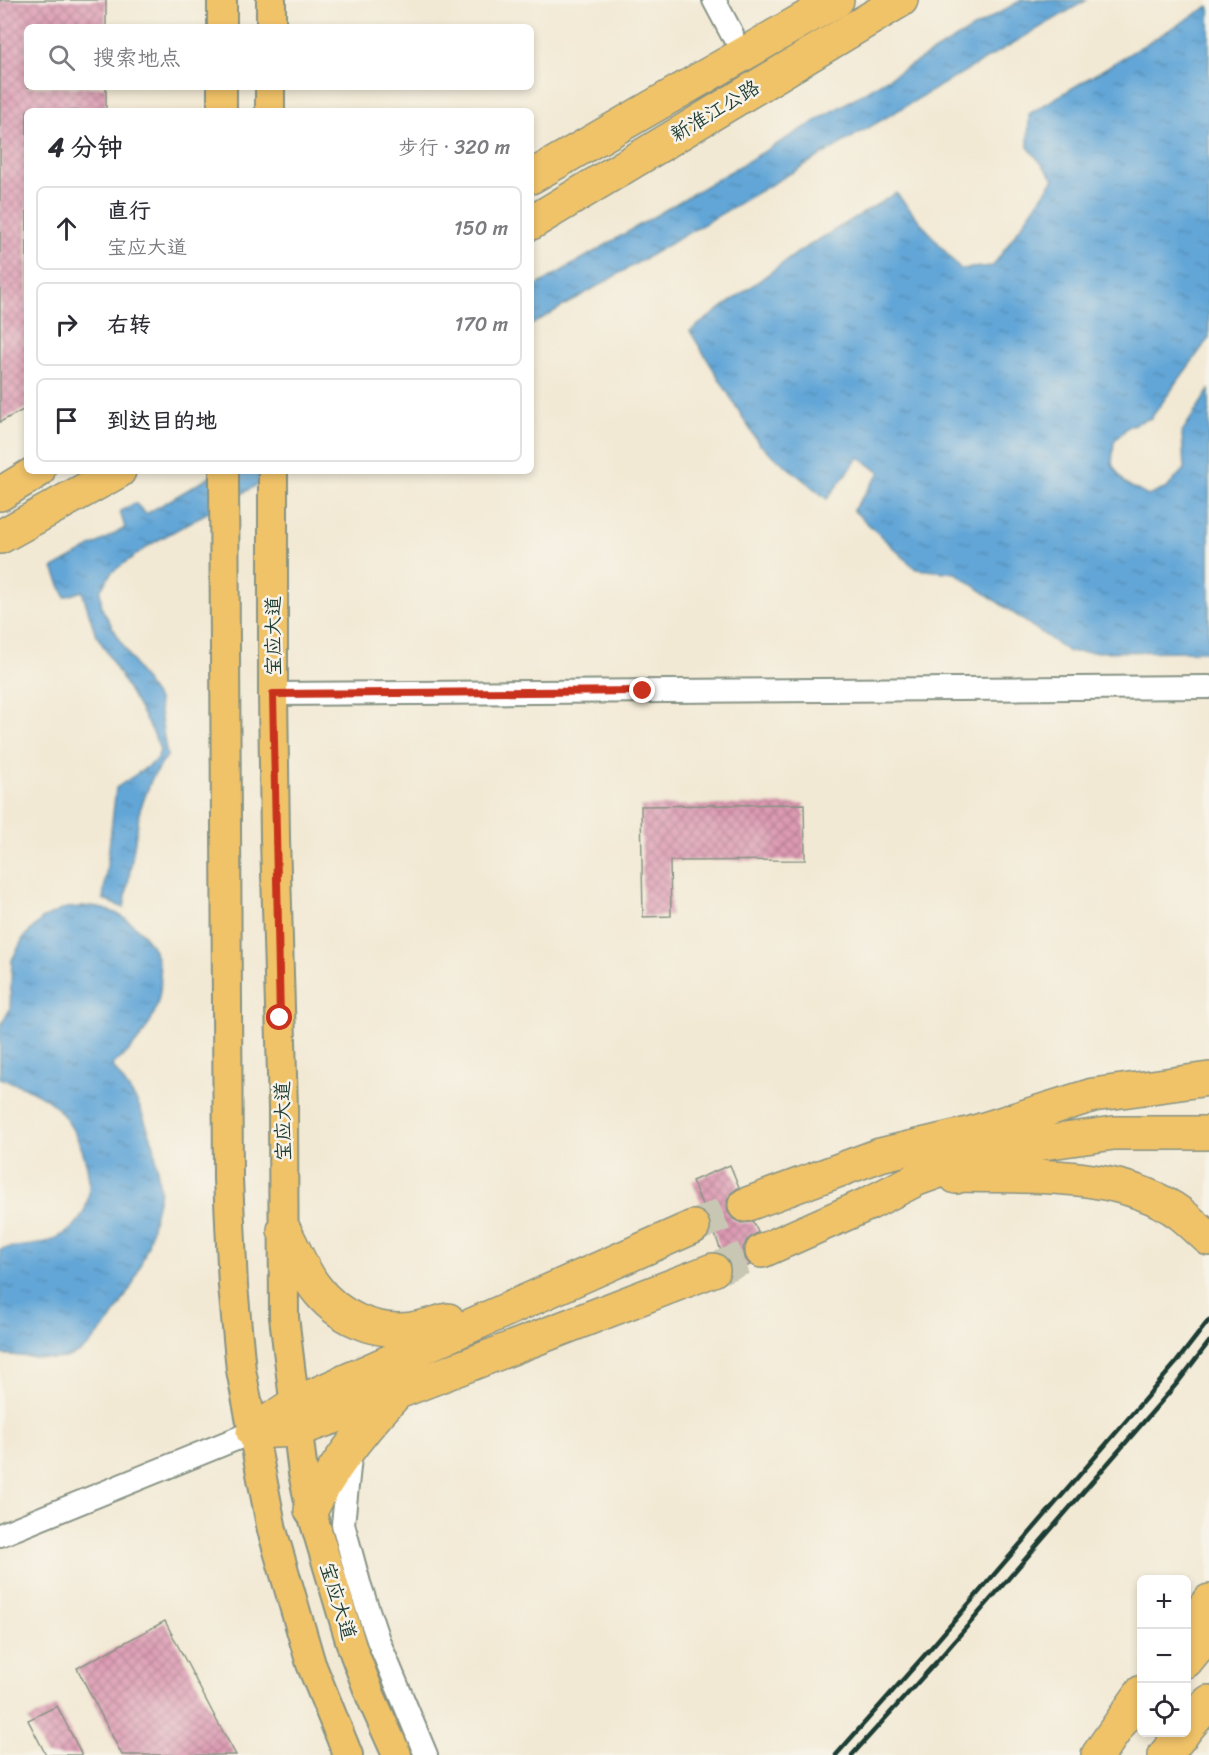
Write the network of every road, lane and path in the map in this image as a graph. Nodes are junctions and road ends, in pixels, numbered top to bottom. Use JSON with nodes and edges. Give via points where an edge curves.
{"nodes":[{"id":1,"x":222,"y":0,"type":"edge"},
{"id":2,"x":271,"y":0,"type":"edge"},
{"id":3,"x":714,"y":0,"type":"edge"},
{"id":4,"x":837,"y":0,"type":"edge"},
{"id":5,"x":901,"y":0,"type":"edge"},
{"id":6,"x":222,"y":24,"type":"edge"},
{"id":7,"x":271,"y":24,"type":"edge"},
{"id":8,"x":732,"y":34,"type":"dead end"},
{"id":9,"x":222,"y":90,"type":"edge"},
{"id":10,"x":270,"y":90,"type":"edge"},
{"id":11,"x":222,"y":108,"type":"edge"},
{"id":12,"x":270,"y":108,"type":"edge"},
{"id":13,"x":534,"y":175,"type":"edge"},
{"id":14,"x":534,"y":221,"type":"edge"},
{"id":15,"x":33,"y":474,"type":"edge"},
{"id":16,"x":114,"y":474,"type":"edge"},
{"id":17,"x":224,"y":474,"type":"edge"},
{"id":18,"x":273,"y":476,"type":"edge"},
{"id":19,"x":0,"y":494,"type":"edge"},
{"id":20,"x":0,"y":537,"type":"edge"},
{"id":21,"x":1209,"y":687,"type":"edge"},
{"id":22,"x":273,"y":694,"type":"junction"},
{"id":23,"x":1209,"y":1079,"type":"edge"},
{"id":24,"x":1209,"y":1113,"type":"edge"},
{"id":25,"x":972,"y":1133,"type":"junction"},
{"id":26,"x":1209,"y":1133,"type":"edge"},
{"id":27,"x":868,"y":1204,"type":"junction"},
{"id":28,"x":745,"y":1205,"type":"tunnel mouth"},
{"id":29,"x":693,"y":1227,"type":"tunnel mouth"},
{"id":30,"x":284,"y":1230,"type":"junction"},
{"id":31,"x":1209,"y":1239,"type":"edge"},
{"id":32,"x":762,"y":1251,"type":"tunnel mouth"},
{"id":33,"x":714,"y":1270,"type":"tunnel mouth"},
{"id":34,"x":512,"y":1307,"type":"junction"},
{"id":35,"x":399,"y":1392,"type":"junction"},
{"id":36,"x":295,"y":1417,"type":"junction"},
{"id":37,"x":253,"y":1432,"type":"junction"},
{"id":38,"x":352,"y":1445,"type":"junction"},
{"id":39,"x":311,"y":1510,"type":"junction"},
{"id":40,"x":0,"y":1535,"type":"edge"},
{"id":41,"x":1209,"y":1601,"type":"edge"},
{"id":42,"x":1188,"y":1629,"type":"edge"},
{"id":43,"x":1209,"y":1633,"type":"edge"},
{"id":44,"x":1191,"y":1655,"type":"edge"},
{"id":45,"x":1137,"y":1699,"type":"edge"},
{"id":46,"x":1209,"y":1702,"type":"edge"},
{"id":47,"x":1137,"y":1721,"type":"edge"},
{"id":48,"x":1191,"y":1724,"type":"edge"},
{"id":49,"x":1180,"y":1737,"type":"edge"},
{"id":50,"x":348,"y":1755,"type":"edge"},
{"id":51,"x":397,"y":1755,"type":"edge"},
{"id":52,"x":426,"y":1755,"type":"edge"},
{"id":53,"x":1098,"y":1755,"type":"edge"},
{"id":54,"x":1109,"y":1755,"type":"edge"},
{"id":55,"x":1165,"y":1755,"type":"edge"}],
"edges":[{"from":1,"to":6,"type":"main road"},
{"from":2,"to":7,"type":"main road"},
{"from":3,"to":8,"type":"street"},
{"from":4,"to":13,"type":"highway","name":"新淮江公路"},
{"from":5,"to":14,"type":"highway","name":"新淮江公路"},
{"from":9,"to":11,"type":"main road"},
{"from":10,"to":12,"type":"main road"},
{"from":15,"to":19,"type":"highway"},
{"from":16,"to":20,"type":"highway"},
{"from":17,"to":37,"type":"main road","via":[[228,1179],[241,1370]]},
{"from":18,"to":22,"type":"main road","name":"宝应大道"},
{"from":21,"to":22,"type":"street"},
{"from":22,"to":30,"type":"main road","name":"宝应大道"},
{"from":23,"to":25,"type":"highway","via":[[1093,1095]]},
{"from":24,"to":25,"type":"highway","via":[[1117,1112]]},
{"from":25,"to":28,"type":"highway","via":[[879,1155]]},
{"from":26,"to":27,"type":"highway","via":[[1114,1133],[1029,1145],[917,1179]]},
{"from":27,"to":31,"type":"highway","via":[[962,1175],[1084,1179],[1139,1192],[1180,1213]]},
{"from":27,"to":32,"type":"highway"},
{"from":29,"to":34,"type":"highway"},
{"from":30,"to":34,"type":"highway","via":[[314,1287],[335,1309],[354,1321],[377,1328],[410,1329]]},
{"from":30,"to":36,"type":"main road","name":"宝应大道","via":[[284,1317]]},
{"from":33,"to":35,"type":"highway"},
{"from":34,"to":36,"type":"highway"},
{"from":35,"to":36,"type":"highway"},
{"from":35,"to":38,"type":"highway"},
{"from":36,"to":37,"type":"highway"},
{"from":36,"to":39,"type":"main road","name":"宝应大道"},
{"from":37,"to":40,"type":"street"},
{"from":37,"to":50,"type":"main road","via":[[272,1530],[308,1653]]},
{"from":38,"to":39,"type":"highway","via":[[324,1483]]},
{"from":38,"to":52,"type":"street","via":[[344,1524],[378,1640]]},
{"from":39,"to":51,"type":"main road","name":"宝应大道","via":[[352,1647]]},
{"from":41,"to":42,"type":"highway"},
{"from":43,"to":44,"type":"highway"},
{"from":45,"to":53,"type":"highway"},
{"from":46,"to":48,"type":"highway"},
{"from":47,"to":54,"type":"highway"},
{"from":49,"to":55,"type":"highway"}]}
